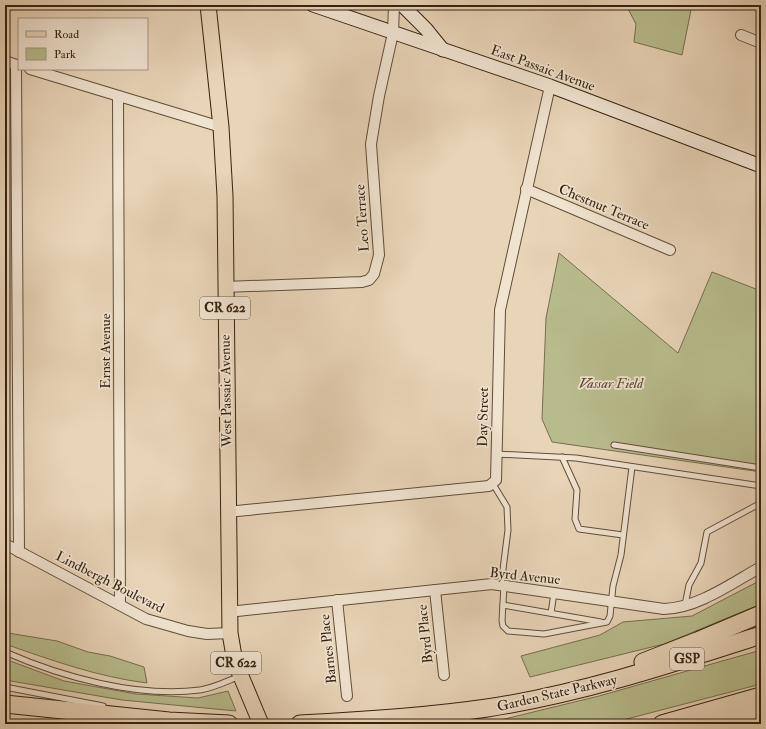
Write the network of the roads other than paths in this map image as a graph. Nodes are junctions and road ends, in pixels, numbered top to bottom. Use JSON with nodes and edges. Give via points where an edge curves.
{"nodes":[{"id":1,"x":208,"y":5,"type":"edge"},
{"id":2,"x":313,"y":5,"type":"edge"},
{"id":3,"x":394,"y":5,"type":"edge"},
{"id":4,"x":402,"y":5,"type":"edge"},
{"id":5,"x":393,"y":33,"type":"junction"},
{"id":6,"x":741,"y":35,"type":"dead end"},
{"id":7,"x":761,"y":43,"type":"edge"},
{"id":8,"x":443,"y":50,"type":"junction"},
{"id":9,"x":5,"y":61,"type":"edge"},
{"id":10,"x":18,"y":65,"type":"edge"},
{"id":11,"x":18,"y":70,"type":"edge"},
{"id":12,"x":33,"y":70,"type":"edge"},
{"id":13,"x":550,"y":86,"type":"junction"},
{"id":14,"x":118,"y":96,"type":"junction"},
{"id":15,"x":221,"y":127,"type":"junction"},
{"id":16,"x":761,"y":166,"type":"edge"},
{"id":17,"x":526,"y":189,"type":"junction"},
{"id":18,"x":670,"y":250,"type":"dead end"},
{"id":19,"x":224,"y":287,"type":"junction"},
{"id":20,"x":614,"y":445,"type":"dead end"},
{"id":21,"x":496,"y":454,"type":"junction"},
{"id":22,"x":562,"y":457,"type":"junction"},
{"id":23,"x":632,"y":467,"type":"junction"},
{"id":24,"x":761,"y":468,"type":"edge"},
{"id":25,"x":493,"y":484,"type":"junction"},
{"id":26,"x":761,"y":486,"type":"edge"},
{"id":27,"x":761,"y":503,"type":"edge"},
{"id":28,"x":227,"y":512,"type":"junction"},
{"id":29,"x":623,"y":535,"type":"junction"},
{"id":30,"x":5,"y":544,"type":"edge"},
{"id":31,"x":19,"y":552,"type":"junction"},
{"id":32,"x":761,"y":567,"type":"edge"},
{"id":33,"x":502,"y":585,"type":"junction"},
{"id":34,"x":435,"y":590,"type":"junction"},
{"id":35,"x":554,"y":593,"type":"junction"},
{"id":36,"x":337,"y":600,"type":"junction"},
{"id":37,"x":612,"y":602,"type":"junction"},
{"id":38,"x":120,"y":605,"type":"junction"},
{"id":39,"x":503,"y":605,"type":"junction"},
{"id":40,"x":685,"y":606,"type":"junction"},
{"id":41,"x":228,"y":612,"type":"junction"},
{"id":42,"x":551,"y":613,"type":"junction"},
{"id":43,"x":761,"y":614,"type":"edge"},
{"id":44,"x":604,"y":622,"type":"junction"},
{"id":45,"x":230,"y":633,"type":"junction"},
{"id":46,"x":761,"y":635,"type":"edge"},
{"id":47,"x":5,"y":652,"type":"edge"},
{"id":48,"x":444,"y":675,"type":"dead end"},
{"id":49,"x":240,"y":676,"type":"junction"},
{"id":50,"x":5,"y":688,"type":"edge"},
{"id":51,"x":347,"y":696,"type":"dead end"},
{"id":52,"x":551,"y":696,"type":"junction"},
{"id":53,"x":761,"y":696,"type":"edge"},
{"id":54,"x":5,"y":704,"type":"edge"},
{"id":55,"x":106,"y":707,"type":"dead end"},
{"id":56,"x":114,"y":709,"type":"dead end"},
{"id":57,"x":761,"y":709,"type":"edge"},
{"id":58,"x":258,"y":718,"type":"edge"},
{"id":59,"x":421,"y":720,"type":"edge"},
{"id":60,"x":168,"y":721,"type":"junction"},
{"id":61,"x":229,"y":724,"type":"edge"},
{"id":62,"x":300,"y":724,"type":"edge"},
{"id":63,"x":662,"y":724,"type":"edge"},
{"id":64,"x":682,"y":724,"type":"edge"}],
"edges":[{"from":1,"to":15,"type":"main road","name":"West Passaic Avenue","number":"CR 622"},
{"from":2,"to":5,"type":"main road","name":"East Passaic Avenue"},
{"from":3,"to":5,"type":"street","name":"Leo Terrace"},
{"from":4,"to":8,"type":"main road"},
{"from":5,"to":8,"type":"main road","name":"East Passaic Avenue"},
{"from":5,"to":19,"type":"street","name":"Leo Terrace","via":[[378,96],[372,144],[379,255],[374,274],[369,280],[362,282]]},
{"from":6,"to":7,"type":"street"},
{"from":8,"to":13,"type":"main road","name":"East Passaic Avenue"},
{"from":9,"to":10,"type":"street"},
{"from":11,"to":31,"type":"street"},
{"from":12,"to":14,"type":"street"},
{"from":13,"to":16,"type":"main road","name":"East Passaic Avenue"},
{"from":13,"to":17,"type":"street","name":"Day Street"},
{"from":14,"to":15,"type":"street"},
{"from":14,"to":38,"type":"street","name":"Ernst Avenue"},
{"from":15,"to":19,"type":"main road","name":"West Passaic Avenue","number":"CR 622"},
{"from":17,"to":18,"type":"street","name":"Chestnut Terrace"},
{"from":17,"to":21,"type":"street","name":"Day Street","via":[[500,310]]},
{"from":19,"to":28,"type":"main road","name":"West Passaic Avenue","number":"CR 622"},
{"from":20,"to":24,"type":"lane"},
{"from":21,"to":22,"type":"lane"},
{"from":21,"to":25,"type":"street","name":"Day Street","via":[[496,480]]},
{"from":22,"to":23,"type":"lane"},
{"from":22,"to":29,"type":"lane","via":[[576,486],[575,519],[579,529]]},
{"from":23,"to":26,"type":"lane"},
{"from":23,"to":29,"type":"lane"},
{"from":25,"to":28,"type":"street"},
{"from":25,"to":33,"type":"lane","via":[[507,507],[508,530]]},
{"from":27,"to":40,"type":"lane","via":[[707,532],[701,563],[689,585]]},
{"from":28,"to":41,"type":"main road","name":"West Passaic Avenue","number":"CR 622"},
{"from":29,"to":37,"type":"lane"},
{"from":30,"to":31,"type":"street","name":"Lindbergh Boulevard"},
{"from":31,"to":38,"type":"street","name":"Lindbergh Boulevard"},
{"from":32,"to":40,"type":"street","name":"Byrd Avenue"},
{"from":33,"to":34,"type":"street","name":"Byrd Avenue"},
{"from":33,"to":35,"type":"street","name":"Byrd Avenue"},
{"from":33,"to":39,"type":"lane"},
{"from":34,"to":36,"type":"street","name":"Byrd Avenue"},
{"from":34,"to":48,"type":"street","name":"Byrd Place"},
{"from":35,"to":37,"type":"street","name":"Byrd Avenue"},
{"from":35,"to":42,"type":"lane"},
{"from":36,"to":41,"type":"street","name":"Byrd Avenue"},
{"from":36,"to":51,"type":"street","name":"Barnes Place"},
{"from":37,"to":40,"type":"street","name":"Byrd Avenue","via":[[664,609]]},
{"from":37,"to":44,"type":"lane","via":[[609,620]]},
{"from":38,"to":45,"type":"street","name":"Lindbergh Boulevard","via":[[166,626],[207,634]]},
{"from":39,"to":42,"type":"lane"},
{"from":39,"to":44,"type":"lane","via":[[503,626],[508,631],[544,634]]},
{"from":41,"to":45,"type":"main road","name":"West Passaic Avenue","number":"CR 622"},
{"from":42,"to":44,"type":"lane"},
{"from":43,"to":52,"type":"highway"},
{"from":45,"to":49,"type":"main road","name":"West Passaic Avenue","number":"CR 622"},
{"from":46,"to":52,"type":"highway","name":"Garden State Parkway","number":"GSP","via":[[675,663]]},
{"from":47,"to":49,"type":"lane","via":[[75,677],[158,690],[201,690]]},
{"from":49,"to":58,"type":"main road","name":"West Passaic Avenue","number":"CR 622"},
{"from":50,"to":55,"type":"lane"},
{"from":52,"to":59,"type":"highway","name":"Garden State Parkway","number":"GSP"},
{"from":53,"to":63,"type":"highway"},
{"from":54,"to":60,"type":"highway"},
{"from":56,"to":60,"type":"lane"},
{"from":57,"to":64,"type":"highway"},
{"from":59,"to":62,"type":"highway","name":"Garden State Parkway","number":"GSP"},
{"from":60,"to":61,"type":"highway"}]}
